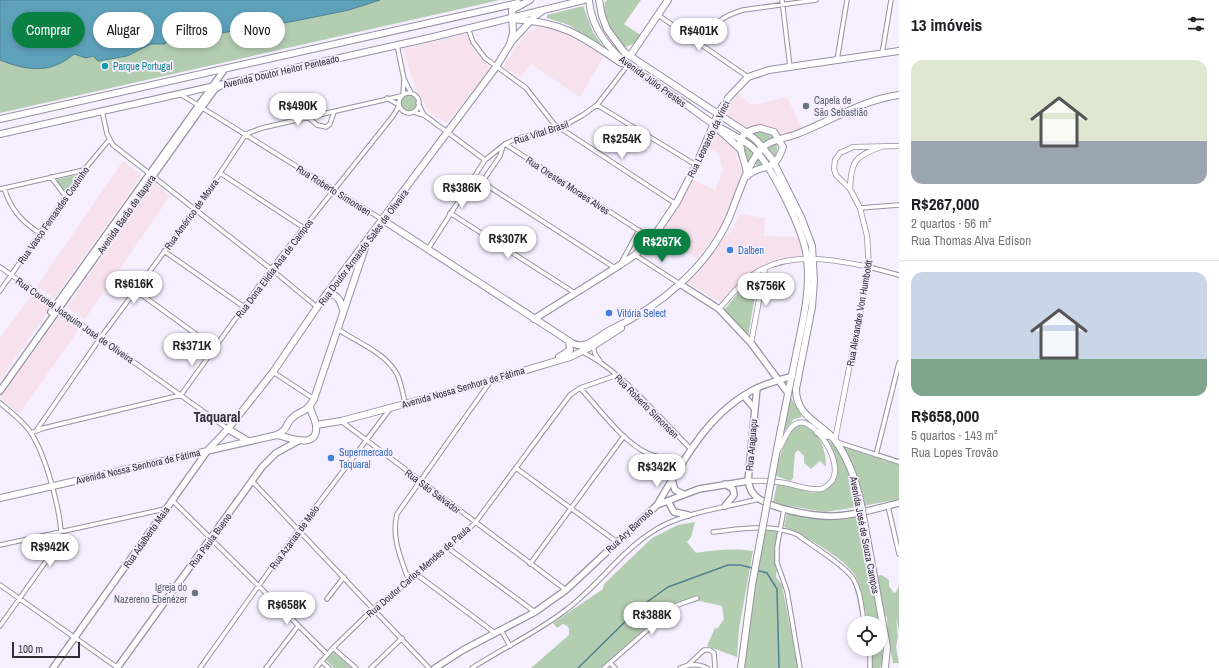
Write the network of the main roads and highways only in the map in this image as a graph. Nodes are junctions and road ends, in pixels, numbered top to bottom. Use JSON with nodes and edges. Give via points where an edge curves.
{"nodes":[{"id":1,"x":531,"y":0,"type":"edge"},
{"id":2,"x":584,"y":0,"type":"edge"},
{"id":3,"x":589,"y":0,"type":"edge"},
{"id":4,"x":599,"y":0,"type":"edge"},
{"id":5,"x":668,"y":0,"type":"edge"},
{"id":6,"x":543,"y":11,"type":"junction"},
{"id":7,"x":512,"y":19,"type":"junction"},
{"id":8,"x":532,"y":20,"type":"junction"},
{"id":9,"x":510,"y":44,"type":"junction"},
{"id":10,"x":899,"y":51,"type":"edge"},
{"id":11,"x":630,"y":56,"type":"junction"},
{"id":12,"x":628,"y":65,"type":"junction"},
{"id":13,"x":224,"y":70,"type":"junction"},
{"id":14,"x":230,"y":82,"type":"junction"},
{"id":15,"x":213,"y":86,"type":"junction"},
{"id":16,"x":899,"y":95,"type":"edge"},
{"id":17,"x":200,"y":106,"type":"junction"},
{"id":18,"x":718,"y":114,"type":"junction"},
{"id":19,"x":0,"y":119,"type":"edge"},
{"id":20,"x":714,"y":124,"type":"junction"},
{"id":21,"x":774,"y":132,"type":"junction"},
{"id":22,"x":747,"y":133,"type":"junction"},
{"id":23,"x":0,"y":134,"type":"edge"},
{"id":24,"x":797,"y":134,"type":"junction"},
{"id":25,"x":742,"y":140,"type":"junction"},
{"id":26,"x":780,"y":140,"type":"junction"},
{"id":27,"x":783,"y":147,"type":"junction"},
{"id":28,"x":762,"y":148,"type":"junction"},
{"id":29,"x":740,"y":149,"type":"junction"},
{"id":30,"x":758,"y":154,"type":"junction"},
{"id":31,"x":774,"y":164,"type":"junction"},
{"id":32,"x":767,"y":168,"type":"junction"},
{"id":33,"x":747,"y":176,"type":"junction"},
{"id":34,"x":383,"y":220,"type":"junction"},
{"id":35,"x":367,"y":239,"type":"junction"},
{"id":36,"x":810,"y":259,"type":"junction"},
{"id":37,"x":680,"y":284,"type":"junction"},
{"id":38,"x":322,"y":300,"type":"junction"},
{"id":39,"x":57,"y":307,"type":"junction"},
{"id":40,"x":343,"y":310,"type":"junction"},
{"id":41,"x":534,"y":319,"type":"junction"},
{"id":42,"x":625,"y":324,"type":"junction"},
{"id":43,"x":569,"y":341,"type":"junction"},
{"id":44,"x":582,"y":352,"type":"junction"},
{"id":45,"x":547,"y":362,"type":"junction"},
{"id":46,"x":792,"y":376,"type":"junction"},
{"id":47,"x":780,"y":380,"type":"junction"},
{"id":48,"x":0,"y":385,"type":"edge"},
{"id":49,"x":757,"y":388,"type":"junction"},
{"id":50,"x":0,"y":391,"type":"edge"},
{"id":51,"x":788,"y":393,"type":"junction"},
{"id":52,"x":744,"y":396,"type":"junction"},
{"id":53,"x":310,"y":407,"type":"junction"},
{"id":54,"x":754,"y":408,"type":"junction"},
{"id":55,"x":808,"y":417,"type":"junction"},
{"id":56,"x":316,"y":425,"type":"junction"},
{"id":57,"x":228,"y":429,"type":"junction"},
{"id":58,"x":277,"y":435,"type":"junction"},
{"id":59,"x":834,"y":440,"type":"junction"},
{"id":60,"x":248,"y":441,"type":"junction"},
{"id":61,"x":298,"y":441,"type":"junction"},
{"id":62,"x":208,"y":450,"type":"junction"},
{"id":63,"x":672,"y":480,"type":"junction"},
{"id":64,"x":748,"y":481,"type":"junction"},
{"id":65,"x":725,"y":484,"type":"junction"},
{"id":66,"x":683,"y":494,"type":"junction"},
{"id":67,"x":0,"y":498,"type":"edge"},
{"id":68,"x":668,"y":501,"type":"junction"},
{"id":69,"x":899,"y":503,"type":"edge"},
{"id":70,"x":657,"y":505,"type":"junction"},
{"id":71,"x":725,"y":506,"type":"road end"},
{"id":72,"x":688,"y":515,"type":"road end"},
{"id":73,"x":53,"y":668,"type":"edge"},
{"id":74,"x":117,"y":668,"type":"edge"},
{"id":75,"x":435,"y":668,"type":"edge"},
{"id":76,"x":741,"y":668,"type":"edge"},
{"id":77,"x":885,"y":668,"type":"edge"}],
"edges":[{"from":1,"to":7,"type":"main road","via":[[512,10]]},
{"from":1,"to":13,"type":"main road","name":"Avenida Doutor Heitor Penteado"},
{"from":2,"to":6,"type":"main road","name":"Avenida Doutor Heitor Penteado"},
{"from":3,"to":12,"type":"main road","name":"Avenida Júlio Prestes","via":[[600,34],[607,45]]},
{"from":4,"to":11,"type":"main road","name":"Avenida Júlio Prestes","via":[[602,16],[612,37]]},
{"from":5,"to":11,"type":"main road"},
{"from":6,"to":7,"type":"main road","name":"Avenida Doutor Heitor Penteado"},
{"from":6,"to":8,"type":"main road"},
{"from":7,"to":8,"type":"main road"},
{"from":7,"to":9,"type":"main road","via":[[514,26]]},
{"from":7,"to":14,"type":"main road","name":"Avenida Doutor Heitor Penteado"},
{"from":8,"to":9,"type":"main road"},
{"from":8,"to":12,"type":"main road","via":[[548,22],[571,31]]},
{"from":9,"to":34,"type":"main road","name":"Rua Doutor Armando Sales de Oliveira","via":[[496,67]]},
{"from":10,"to":18,"type":"main road","name":"Rua Leonardo da Vinci","via":[[769,70],[748,77],[728,98]]},
{"from":11,"to":18,"type":"main road","name":"Avenida Júlio Prestes"},
{"from":12,"to":20,"type":"main road","name":"Avenida Júlio Prestes"},
{"from":13,"to":15,"type":"main road","name":"Avenida Barão de Itapura"},
{"from":13,"to":19,"type":"main road","name":"Avenida Doutor Heitor Penteado"},
{"from":14,"to":15,"type":"main road","name":"Avenida Doutor Heitor Penteado"},
{"from":14,"to":17,"type":"main road","name":"Avenida Barão de Itapura","via":[[215,89]]},
{"from":15,"to":17,"type":"main road","name":"Avenida Barão de Itapura"},
{"from":15,"to":23,"type":"main road","name":"Avenida Doutor Heitor Penteado"},
{"from":16,"to":24,"type":"main road","via":[[869,102]]},
{"from":17,"to":39,"type":"main road","name":"Avenida Barão de Itapura"},
{"from":18,"to":20,"type":"main road","name":"Rua Leonardo da Vinci"},
{"from":18,"to":22,"type":"main road","name":"Avenida Júlio Prestes"},
{"from":20,"to":25,"type":"main road","name":"Avenida Júlio Prestes"},
{"from":20,"to":29,"type":"main road"},
{"from":20,"to":41,"type":"main road","name":"Rua Leonardo da Vinci","via":[[676,204],[652,239],[635,255]]},
{"from":21,"to":22,"type":"main road","via":[[760,128]]},
{"from":21,"to":24,"type":"main road","via":[[782,135]]},
{"from":21,"to":26,"type":"main road"},
{"from":22,"to":25,"type":"main road"},
{"from":22,"to":28,"type":"main road","name":"Avenida Júlio Prestes"},
{"from":24,"to":26,"type":"main road"},
{"from":24,"to":27,"type":"main road"},
{"from":25,"to":29,"type":"main road"},
{"from":25,"to":30,"type":"main road","name":"Avenida Júlio Prestes"},
{"from":26,"to":27,"type":"main road"},
{"from":26,"to":28,"type":"main road"},
{"from":27,"to":31,"type":"main road"},
{"from":28,"to":30,"type":"main road","name":"Avenida Nossa Senhora de Fátima"},
{"from":28,"to":31,"type":"main road","name":"Avenida Júlio Prestes"},
{"from":29,"to":33,"type":"main road","via":[[746,164]]},
{"from":30,"to":32,"type":"main road","name":"Avenida Júlio Prestes"},
{"from":30,"to":33,"type":"main road","name":"Avenida Nossa Senhora de Fátima"},
{"from":31,"to":32,"type":"main road"},
{"from":31,"to":36,"type":"main road","via":[[806,228]]},
{"from":32,"to":33,"type":"main road","via":[[757,169]]},
{"from":32,"to":36,"type":"main road","via":[[795,219]]},
{"from":33,"to":37,"type":"main road","name":"Avenida Nossa Senhora de Fátima","via":[[716,242]]},
{"from":34,"to":35,"type":"main road","name":"Rua Doutor Armando Sales de Oliveira"},
{"from":34,"to":41,"type":"main road","name":"Rua Roberto Simonsen"},
{"from":35,"to":38,"type":"main road","name":"Rua Doutor Armando Sales de Oliveira"},
{"from":35,"to":40,"type":"main road"},
{"from":36,"to":46,"type":"main road","via":[[806,306]]},
{"from":36,"to":55,"type":"main road","name":"Avenida José de Souza Campos","via":[[814,281],[812,307],[796,397]]},
{"from":37,"to":42,"type":"main road","name":"Avenida Nossa Senhora de Fátima"},
{"from":37,"to":47,"type":"main road","via":[[719,309],[751,342]]},
{"from":38,"to":40,"type":"main road","via":[[331,294],[335,295]]},
{"from":38,"to":57,"type":"main road","name":"Rua Doutor Armando Sales de Oliveira","via":[[273,372]]},
{"from":39,"to":48,"type":"main road","name":"Avenida Barão de Itapura"},
{"from":39,"to":50,"type":"main road","name":"Avenida Barão de Itapura"},
{"from":40,"to":53,"type":"main road"},
{"from":41,"to":43,"type":"main road","name":"Rua Roberto Simonsen"},
{"from":42,"to":43,"type":"main road","name":"Avenida Nossa Senhora de Fátima","via":[[585,345],[579,346]]},
{"from":42,"to":44,"type":"main road","name":"Avenida Nossa Senhora de Fátima"},
{"from":43,"to":44,"type":"main road","name":"Rua Roberto Simonsen"},
{"from":43,"to":45,"type":"main road","via":[[569,352]]},
{"from":44,"to":45,"type":"main road","name":"Avenida Nossa Senhora de Fátima"},
{"from":45,"to":56,"type":"main road","name":"Avenida Nossa Senhora de Fátima","via":[[490,382],[341,421]]},
{"from":46,"to":47,"type":"main road"},
{"from":46,"to":51,"type":"main road"},
{"from":47,"to":49,"type":"main road"},
{"from":47,"to":51,"type":"main road"},
{"from":49,"to":52,"type":"main road"},
{"from":49,"to":54,"type":"main road","name":"Rua Araguaçu"},
{"from":51,"to":76,"type":"main road","bridge":true,"via":[[752,585]]},
{"from":52,"to":54,"type":"main road"},
{"from":52,"to":63,"type":"main road","via":[[704,429]]},
{"from":53,"to":56,"type":"main road"},
{"from":53,"to":58,"type":"main road","via":[[293,418],[287,428]]},
{"from":54,"to":64,"type":"main road","name":"Rua Araguaçu"},
{"from":55,"to":59,"type":"main road","name":"Avenida José de Souza Campos"},
{"from":55,"to":59,"type":"main road","via":[[815,430]]},
{"from":56,"to":61,"type":"main road","via":[[311,438]]},
{"from":57,"to":60,"type":"main road"},
{"from":57,"to":62,"type":"main road","name":"Rua Adalberto Maia"},
{"from":58,"to":60,"type":"main road","name":"Avenida Nossa Senhora de Fátima"},
{"from":58,"to":61,"type":"main road"},
{"from":59,"to":77,"type":"main road","name":"Avenida José de Souza Campos","via":[[853,472],[887,647]]},
{"from":60,"to":62,"type":"main road","name":"Avenida Nossa Senhora de Fátima"},
{"from":61,"to":74,"type":"main road","name":"Rua Paula Bueno","via":[[268,461],[252,481]]},
{"from":62,"to":67,"type":"main road","name":"Avenida Nossa Senhora de Fátima"},
{"from":62,"to":73,"type":"main road","name":"Rua Adalberto Maia"},
{"from":63,"to":66,"type":"main road","via":[[675,490]]},
{"from":63,"to":70,"type":"main road"},
{"from":64,"to":65,"type":"main road","name":"Rua Ary Barroso"},
{"from":64,"to":69,"type":"main road","name":"Rua Araguaçu","via":[[752,492],[759,499],[784,510],[829,516],[847,515]]},
{"from":65,"to":66,"type":"main road","name":"Rua Ary Barroso"},
{"from":65,"to":71,"type":"main road","via":[[733,489],[734,495]]},
{"from":66,"to":68,"type":"main road","name":"Rua Ary Barroso"},
{"from":68,"to":70,"type":"main road","name":"Rua Ary Barroso"},
{"from":68,"to":72,"type":"main road","via":[[674,512]]},
{"from":70,"to":75,"type":"main road","name":"Rua Ary Barroso","via":[[566,590],[535,612]]}]}
